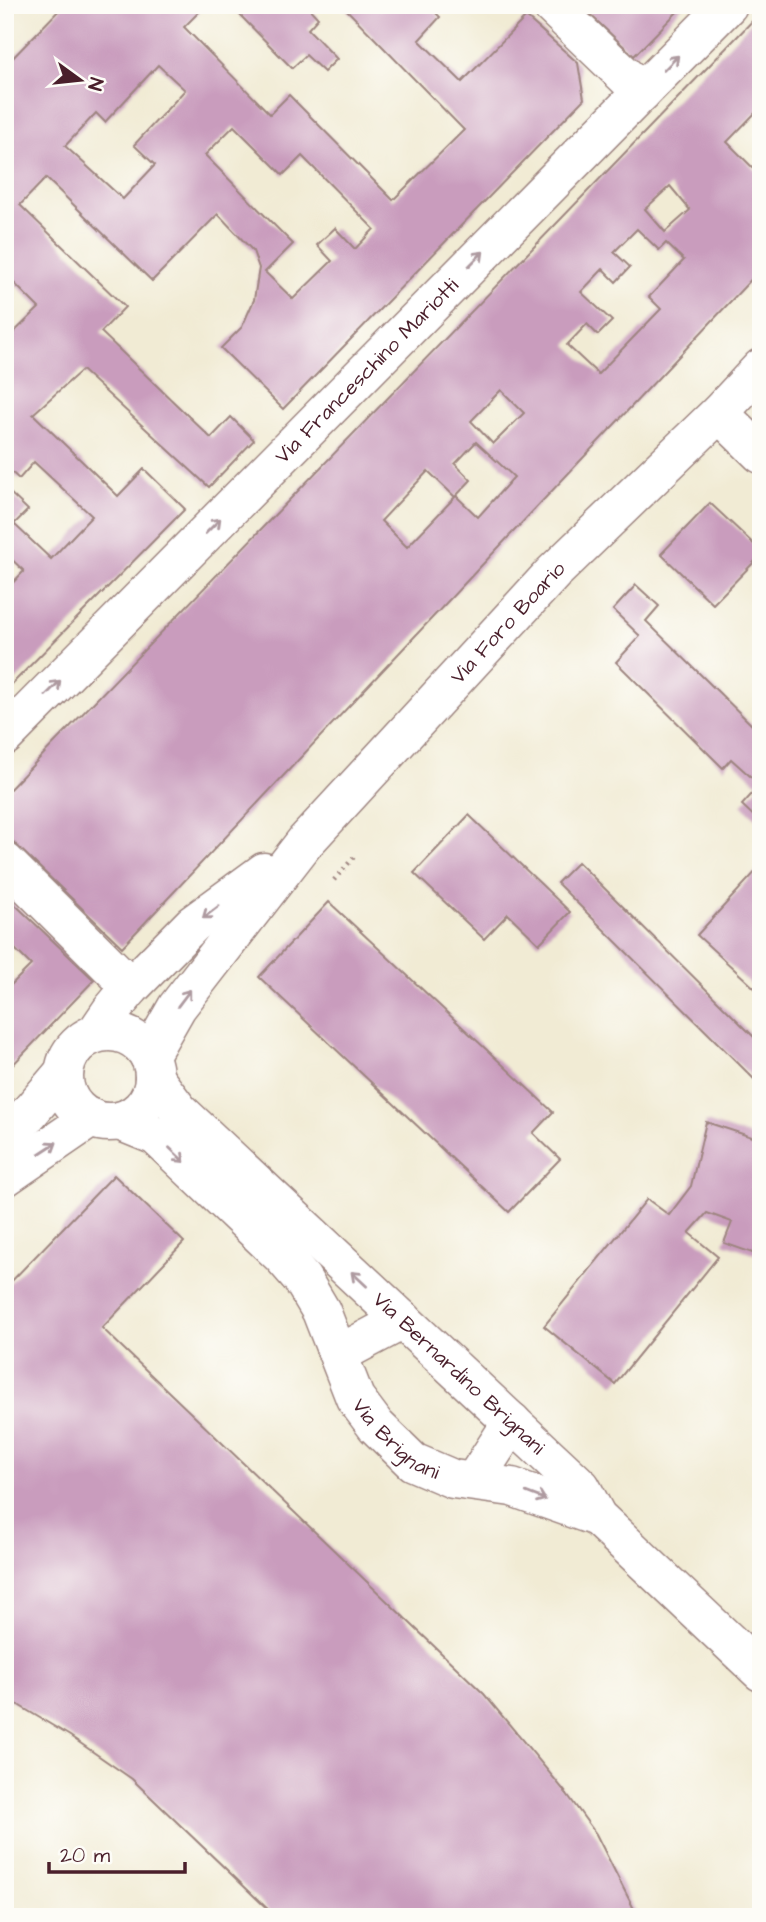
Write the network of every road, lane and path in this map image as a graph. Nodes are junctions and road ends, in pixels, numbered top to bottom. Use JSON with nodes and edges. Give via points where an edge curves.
{"nodes":[{"id":1,"x":551,"y":5,"type":"edge"},
{"id":2,"x":728,"y":5,"type":"edge"},
{"id":3,"x":642,"y":92,"type":"junction"},
{"id":4,"x":761,"y":368,"type":"edge"},
{"id":5,"x":719,"y":413,"type":"junction"},
{"id":6,"x":761,"y":454,"type":"edge"},
{"id":7,"x":5,"y":736,"type":"edge"},
{"id":8,"x":305,"y":842,"type":"junction"},
{"id":9,"x":360,"y":851,"type":"dead end"},
{"id":10,"x":5,"y":862,"type":"edge"},
{"id":11,"x":332,"y":882,"type":"dead end"},
{"id":12,"x":131,"y":987,"type":"junction"},
{"id":13,"x":96,"y":1033,"type":"junction"},
{"id":14,"x":152,"y":1067,"type":"junction"},
{"id":15,"x":64,"y":1073,"type":"junction"},
{"id":16,"x":105,"y":1120,"type":"junction"},
{"id":17,"x":5,"y":1141,"type":"edge"},
{"id":18,"x":5,"y":1177,"type":"edge"},
{"id":19,"x":294,"y":1243,"type":"junction"},
{"id":20,"x":403,"y":1320,"type":"junction"},
{"id":21,"x":339,"y":1354,"type":"junction"},
{"id":22,"x":512,"y":1422,"type":"junction"},
{"id":23,"x":474,"y":1481,"type":"junction"},
{"id":24,"x":597,"y":1517,"type":"junction"},
{"id":25,"x":761,"y":1672,"type":"edge"}],
"edges":[{"from":1,"to":3,"type":"street"},
{"from":3,"to":2,"type":"street","name":"Via Franceschino Mariotti","one_way":true},
{"from":7,"to":3,"type":"street","name":"Via Franceschino Mariotti","one_way":true},
{"from":4,"to":5,"type":"street","name":"Via Foro Boario"},
{"from":5,"to":6,"type":"street"},
{"from":5,"to":8,"type":"street","name":"Via Foro Boario","via":[[553,573]]},
{"from":8,"to":12,"type":"street","name":"Via Foro Boario","one_way":true,"via":[[193,925]]},
{"from":14,"to":8,"type":"street","name":"Via Foro Boario","one_way":true,"via":[[177,1007]]},
{"from":9,"to":11,"type":"path"},
{"from":10,"to":12,"type":"street"},
{"from":12,"to":13,"type":"street","name":"Via Foro Boario"},
{"from":13,"to":14,"type":"street","via":[[110,1031],[135,1040]]},
{"from":13,"to":15,"type":"street","name":"Via Foro Boario","via":[[74,1048]]},
{"from":14,"to":16,"type":"street","name":"Via Foro Boario","via":[[151,1093],[144,1105],[134,1115]]},
{"from":14,"to":19,"type":"street","name":"Via Bernardino Brignani","via":[[179,1111]]},
{"from":15,"to":16,"type":"street","via":[[69,1099],[79,1111]]},
{"from":15,"to":17,"type":"street","name":"Via Foro Boario"},
{"from":18,"to":16,"type":"street","name":"Via Foro Boario","one_way":true},
{"from":16,"to":19,"type":"street","name":"Via Brignani","one_way":true,"via":[[156,1136]]},
{"from":20,"to":19,"type":"street","name":"Via Bernardino Brignani","one_way":true},
{"from":19,"to":21,"type":"street","name":"Via Brignani","via":[[302,1279]]},
{"from":20,"to":21,"type":"street"},
{"from":20,"to":22,"type":"street","name":"Via Bernardino Brignani"},
{"from":21,"to":23,"type":"street","name":"Via Brignani","via":[[355,1398],[413,1462],[453,1479]]},
{"from":22,"to":23,"type":"street"},
{"from":22,"to":24,"type":"street","name":"Via Bernardino Brignani","via":[[581,1487]]},
{"from":23,"to":24,"type":"street","name":"Via Brignani","one_way":true,"via":[[512,1488]]},
{"from":24,"to":25,"type":"street","name":"Via Bernardino Brignani"}]}
